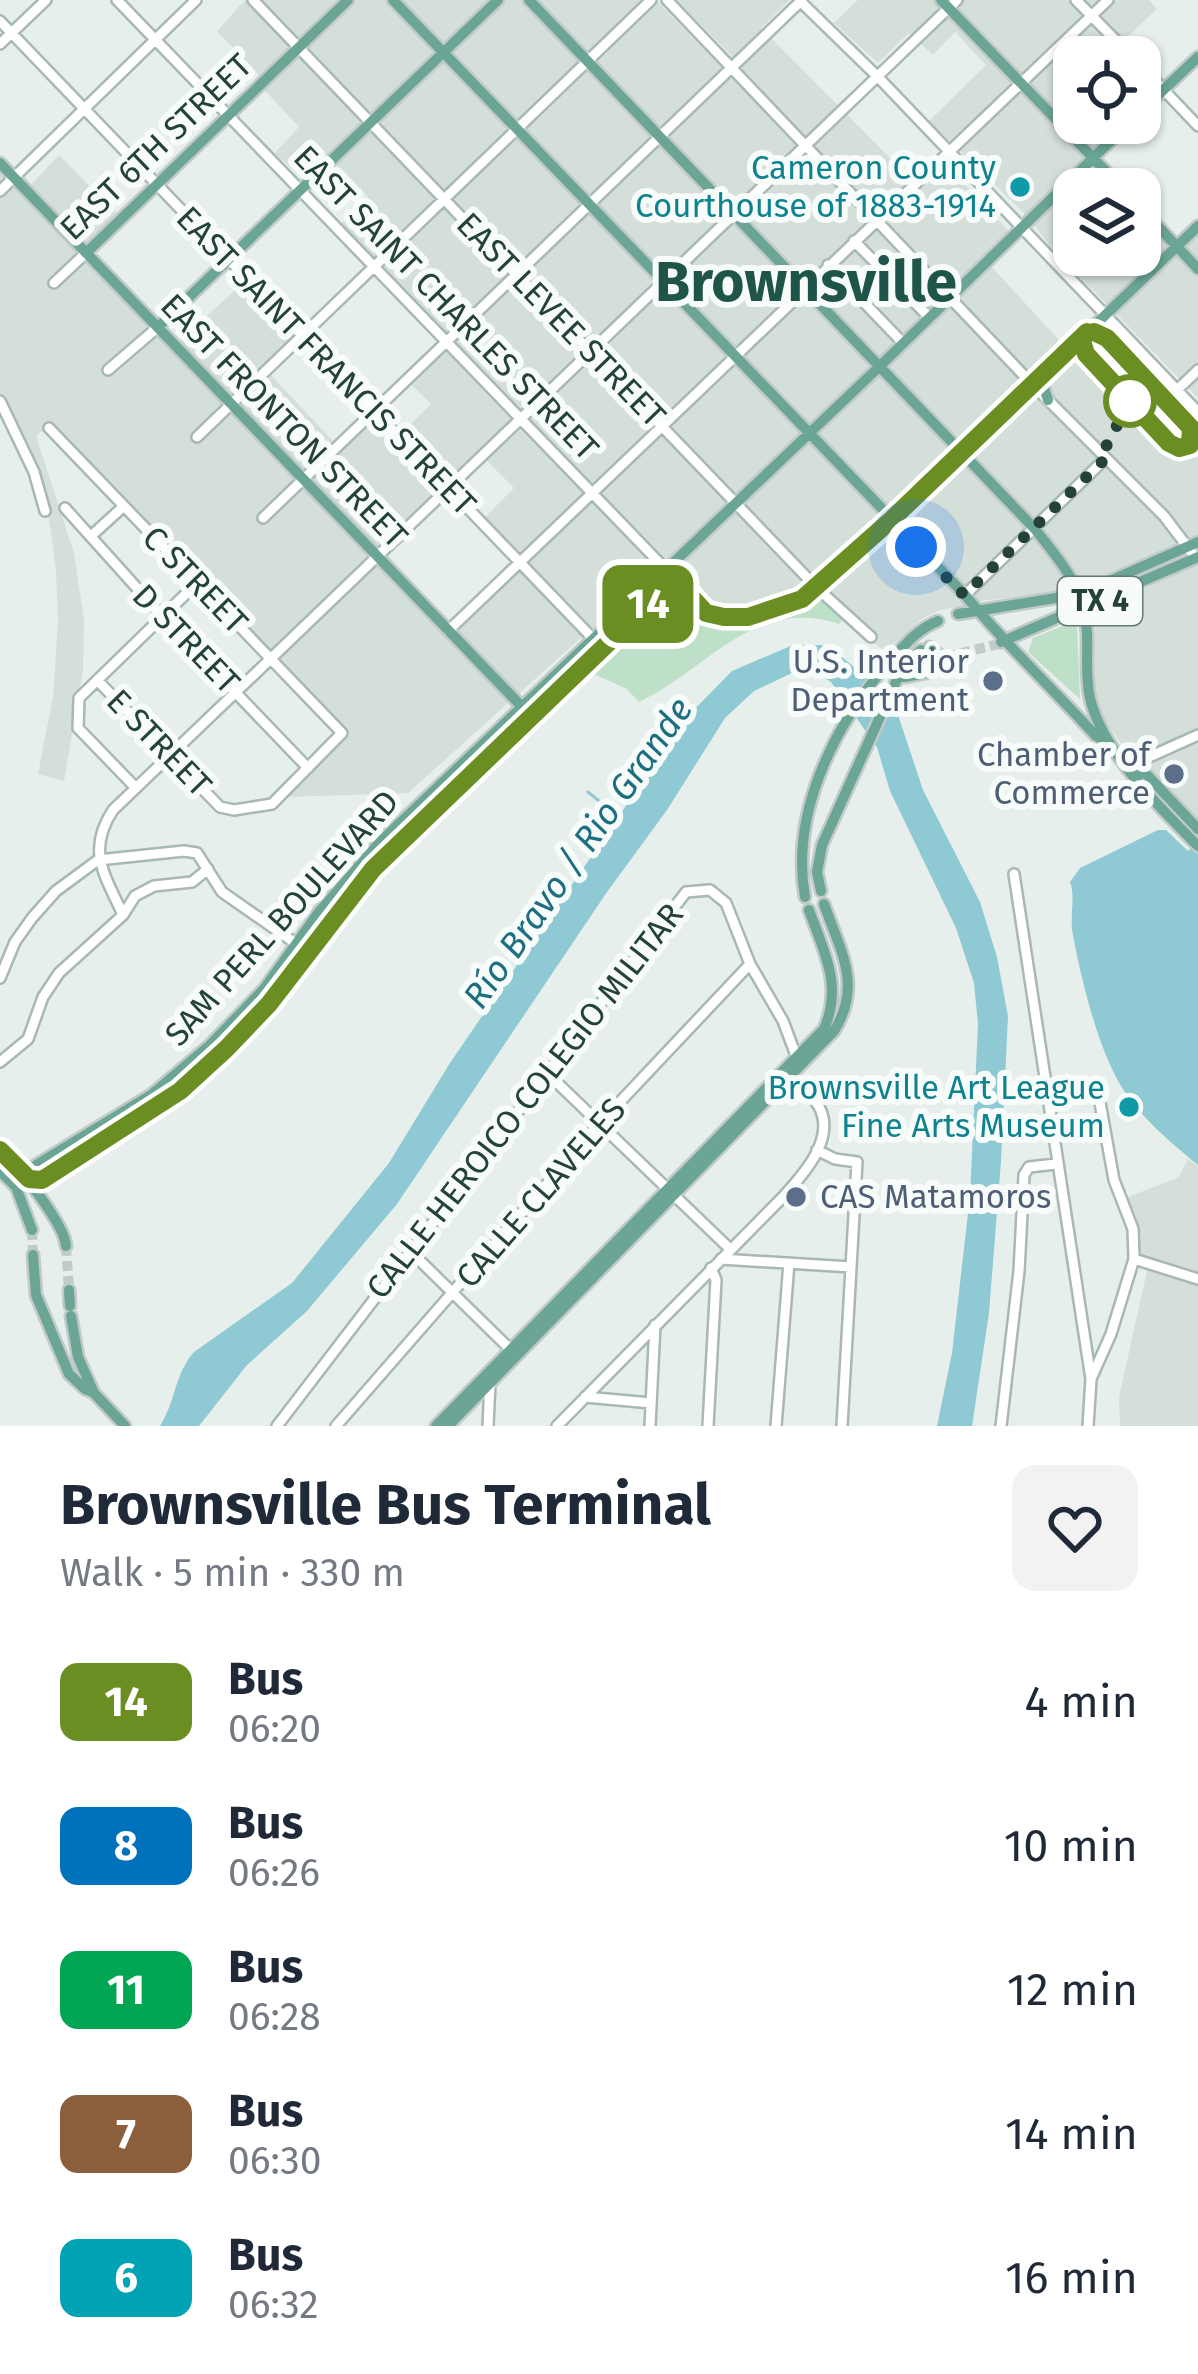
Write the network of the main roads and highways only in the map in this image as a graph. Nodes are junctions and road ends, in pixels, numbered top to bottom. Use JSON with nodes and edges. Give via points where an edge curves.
{"nodes":[{"id":1,"x":348,"y":0,"type":"edge"},
{"id":2,"x":393,"y":0,"type":"edge"},
{"id":3,"x":498,"y":0,"type":"edge"},
{"id":4,"x":529,"y":0,"type":"edge"},
{"id":5,"x":949,"y":3,"type":"edge"},
{"id":6,"x":444,"y":52,"type":"junction"},
{"id":7,"x":1198,"y":57,"type":"edge"},
{"id":8,"x":1161,"y":92,"type":"edge"},
{"id":9,"x":1107,"y":144,"type":"edge"},
{"id":10,"x":1093,"y":157,"type":"junction"},
{"id":11,"x":0,"y":163,"type":"edge"},
{"id":12,"x":1103,"y":168,"type":"edge"},
{"id":13,"x":1198,"y":226,"type":"edge"},
{"id":14,"x":1161,"y":229,"type":"edge"},
{"id":15,"x":1177,"y":246,"type":"junction"},
{"id":16,"x":86,"y":253,"type":"junction"},
{"id":17,"x":1198,"y":269,"type":"edge"},
{"id":18,"x":158,"y":327,"type":"junction"},
{"id":19,"x":880,"y":366,"type":"junction"},
{"id":20,"x":1036,"y":380,"type":"junction"},
{"id":21,"x":1048,"y":400,"type":"road end"},
{"id":22,"x":807,"y":435,"type":"junction"},
{"id":23,"x":963,"y":451,"type":"junction"},
{"id":24,"x":891,"y":520,"type":"junction"},
{"id":25,"x":1192,"y":544,"type":"edge"},
{"id":26,"x":1197,"y":558,"type":"edge"},
{"id":27,"x":676,"y":580,"type":"joint"},
{"id":28,"x":1080,"y":594,"type":"junction"},
{"id":29,"x":1085,"y":609,"type":"junction"},
{"id":30,"x":977,"y":611,"type":"junction"},
{"id":31,"x":958,"y":614,"type":"dead end"},
{"id":32,"x":938,"y":621,"type":"dead end"},
{"id":33,"x":1001,"y":642,"type":"junction"},
{"id":34,"x":930,"y":660,"type":"tunnel mouth"},
{"id":35,"x":1090,"y":698,"type":"junction"},
{"id":36,"x":1070,"y":707,"type":"junction"},
{"id":37,"x":525,"y":711,"type":"junction"},
{"id":38,"x":1109,"y":743,"type":"junction"},
{"id":39,"x":1196,"y":838,"type":"edge"},
{"id":40,"x":806,"y":897,"type":"dead end"},
{"id":41,"x":809,"y":910,"type":"dead end"},
{"id":42,"x":214,"y":1050,"type":"junction"},
{"id":43,"x":746,"y":1116,"type":"junction"},
{"id":44,"x":0,"y":1150,"type":"edge"},
{"id":45,"x":0,"y":1171,"type":"edge"},
{"id":46,"x":29,"y":1179,"type":"junction"},
{"id":47,"x":16,"y":1187,"type":"junction"},
{"id":48,"x":32,"y":1230,"type":"tunnel mouth"},
{"id":49,"x":65,"y":1246,"type":"tunnel mouth"},
{"id":50,"x":33,"y":1255,"type":"tunnel mouth"},
{"id":51,"x":69,"y":1290,"type":"tunnel mouth"},
{"id":52,"x":513,"y":1353,"type":"junction"},
{"id":53,"x":94,"y":1393,"type":"junction"},
{"id":54,"x":125,"y":1426,"type":"edge"},
{"id":55,"x":436,"y":1426,"type":"edge"},
{"id":56,"x":448,"y":1426,"type":"edge"}],
"edges":[{"from":1,"to":16,"type":"main road","name":"EAST 6TH STREET"},
{"from":2,"to":6,"type":"main road"},
{"from":3,"to":6,"type":"main road"},
{"from":4,"to":19,"type":"main road"},
{"from":5,"to":10,"type":"main road"},
{"from":6,"to":18,"type":"main road"},
{"from":6,"to":22,"type":"main road"},
{"from":7,"to":8,"type":"main road"},
{"from":9,"to":10,"type":"main road","name":"SAM PERL BOULEVARD"},
{"from":10,"to":12,"type":"main road"},
{"from":10,"to":19,"type":"main road","name":"SAM PERL BOULEVARD"},
{"from":11,"to":16,"type":"main road","name":"EAST FRONTON STREET"},
{"from":13,"to":15,"type":"main road"},
{"from":14,"to":15,"type":"main road"},
{"from":15,"to":17,"type":"main road"},
{"from":15,"to":20,"type":"main road"},
{"from":16,"to":18,"type":"main road","name":"EAST FRONTON STREET"},
{"from":18,"to":37,"type":"main road","name":"EAST FRONTON STREET"},
{"from":19,"to":22,"type":"main road","name":"SAM PERL BOULEVARD"},
{"from":19,"to":23,"type":"main road"},
{"from":20,"to":21,"type":"main road"},
{"from":20,"to":23,"type":"main road"},
{"from":22,"to":24,"type":"main road"},
{"from":22,"to":37,"type":"main road","name":"SAM PERL BOULEVARD"},
{"from":23,"to":24,"type":"main road"},
{"from":23,"to":28,"type":"main road","via":[[1034,528]]},
{"from":24,"to":27,"type":"main road","name":"EAST SAINT CHARLES STREET","via":[[802,599],[748,617],[706,613]]},
{"from":24,"to":30,"type":"main road"},
{"from":25,"to":28,"type":"main road","number":"TX 4"},
{"from":26,"to":29,"type":"main road","number":"TX 4"},
{"from":27,"to":37,"type":"main road","name":"SAM PERL BOULEVARD"},
{"from":28,"to":29,"type":"main road"},
{"from":28,"to":30,"type":"main road","number":"TX 4"},
{"from":29,"to":33,"type":"main road","number":"TX 4"},
{"from":29,"to":35,"type":"main road"},
{"from":30,"to":31,"type":"main road"},
{"from":30,"to":33,"type":"main road"},
{"from":32,"to":40,"type":"main road","via":[[893,658],[837,735],[809,814]]},
{"from":33,"to":36,"type":"main road"},
{"from":34,"to":43,"type":"main road","via":[[902,677],[818,860],[822,898],[848,964],[848,998],[834,1031]]},
{"from":35,"to":36,"type":"main road"},
{"from":35,"to":38,"type":"main road"},
{"from":36,"to":38,"type":"main road"},
{"from":37,"to":42,"type":"main road","name":"SAM PERL BOULEVARD","via":[[373,869],[269,1004]]},
{"from":37,"to":42,"type":"main road","name":"SAM PERL BOULEVARD","via":[[374,849]]},
{"from":38,"to":39,"type":"main road"},
{"from":41,"to":43,"type":"main road","via":[[834,990],[824,1029]]},
{"from":42,"to":46,"type":"main road","name":"SAM PERL BOULEVARD","via":[[180,1091],[135,1123],[42,1180]]},
{"from":43,"to":52,"type":"main road"},
{"from":44,"to":46,"type":"main road"},
{"from":45,"to":47,"type":"main road"},
{"from":46,"to":47,"type":"main road","name":"SAM PERL BOULEVARD"},
{"from":46,"to":49,"type":"main road","via":[[60,1223]]},
{"from":47,"to":48,"type":"main road"},
{"from":50,"to":53,"type":"main road","via":[[36,1295],[62,1360]]},
{"from":51,"to":53,"type":"main road","via":[[78,1357]]},
{"from":52,"to":55,"type":"main road"},
{"from":52,"to":56,"type":"main road"},
{"from":53,"to":54,"type":"main road"}]}
